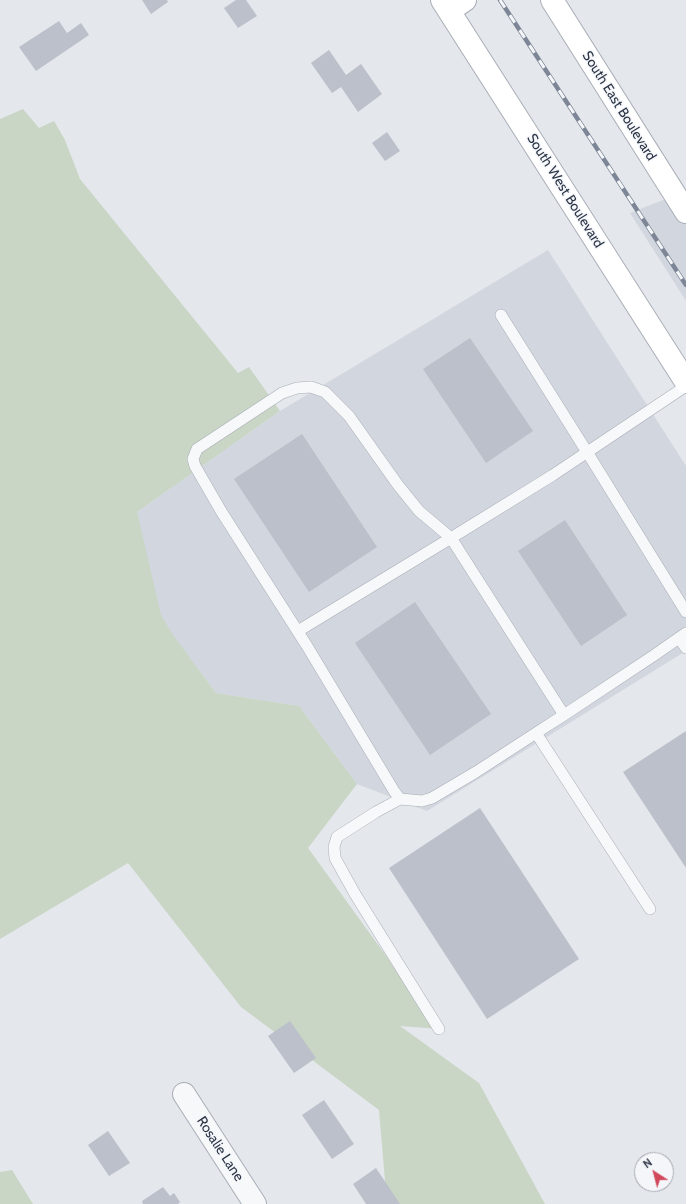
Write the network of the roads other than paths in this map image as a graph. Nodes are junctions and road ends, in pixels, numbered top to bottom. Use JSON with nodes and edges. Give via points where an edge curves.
{"nodes":[{"id":1,"x":552,"y":0,"type":"edge"},
{"id":2,"x":452,"y":4,"type":"edge"},
{"id":3,"x":686,"y":212,"type":"edge"},
{"id":4,"x":501,"y":315,"type":"dead end"},
{"id":5,"x":686,"y":382,"type":"edge"},
{"id":6,"x":686,"y":386,"type":"edge"},
{"id":7,"x":587,"y":452,"type":"junction"},
{"id":8,"x":451,"y":538,"type":"junction"},
{"id":9,"x":686,"y":612,"type":"edge"},
{"id":10,"x":298,"y":631,"type":"junction"},
{"id":11,"x":682,"y":636,"type":"edge"},
{"id":12,"x":686,"y":648,"type":"edge"},
{"id":13,"x":564,"y":715,"type":"junction"},
{"id":14,"x":536,"y":733,"type":"junction"},
{"id":15,"x":400,"y":799,"type":"junction"},
{"id":16,"x":650,"y":909,"type":"dead end"},
{"id":17,"x":439,"y":1029,"type":"dead end"},
{"id":18,"x":184,"y":1094,"type":"dead end"},
{"id":19,"x":255,"y":1204,"type":"edge"}],
"edges":[{"from":1,"to":3,"type":"main road","name":"South East Boulevard"},
{"from":2,"to":5,"type":"main road","name":"South West Boulevard"},
{"from":4,"to":7,"type":"lane"},
{"from":6,"to":7,"type":"lane"},
{"from":7,"to":8,"type":"lane"},
{"from":7,"to":9,"type":"lane"},
{"from":8,"to":10,"type":"lane"},
{"from":8,"to":10,"type":"lane","via":[[419,511],[349,416],[325,392],[311,387],[282,393],[198,449],[193,458],[221,511]]},
{"from":8,"to":13,"type":"lane"},
{"from":10,"to":15,"type":"lane"},
{"from":11,"to":12,"type":"lane"},
{"from":11,"to":13,"type":"lane"},
{"from":13,"to":14,"type":"lane"},
{"from":14,"to":15,"type":"lane","via":[[432,798],[422,801]]},
{"from":14,"to":16,"type":"lane"},
{"from":15,"to":17,"type":"lane","via":[[337,837],[334,847],[335,858],[354,894]]},
{"from":18,"to":19,"type":"street","name":"Rosalie Lane"}]}
